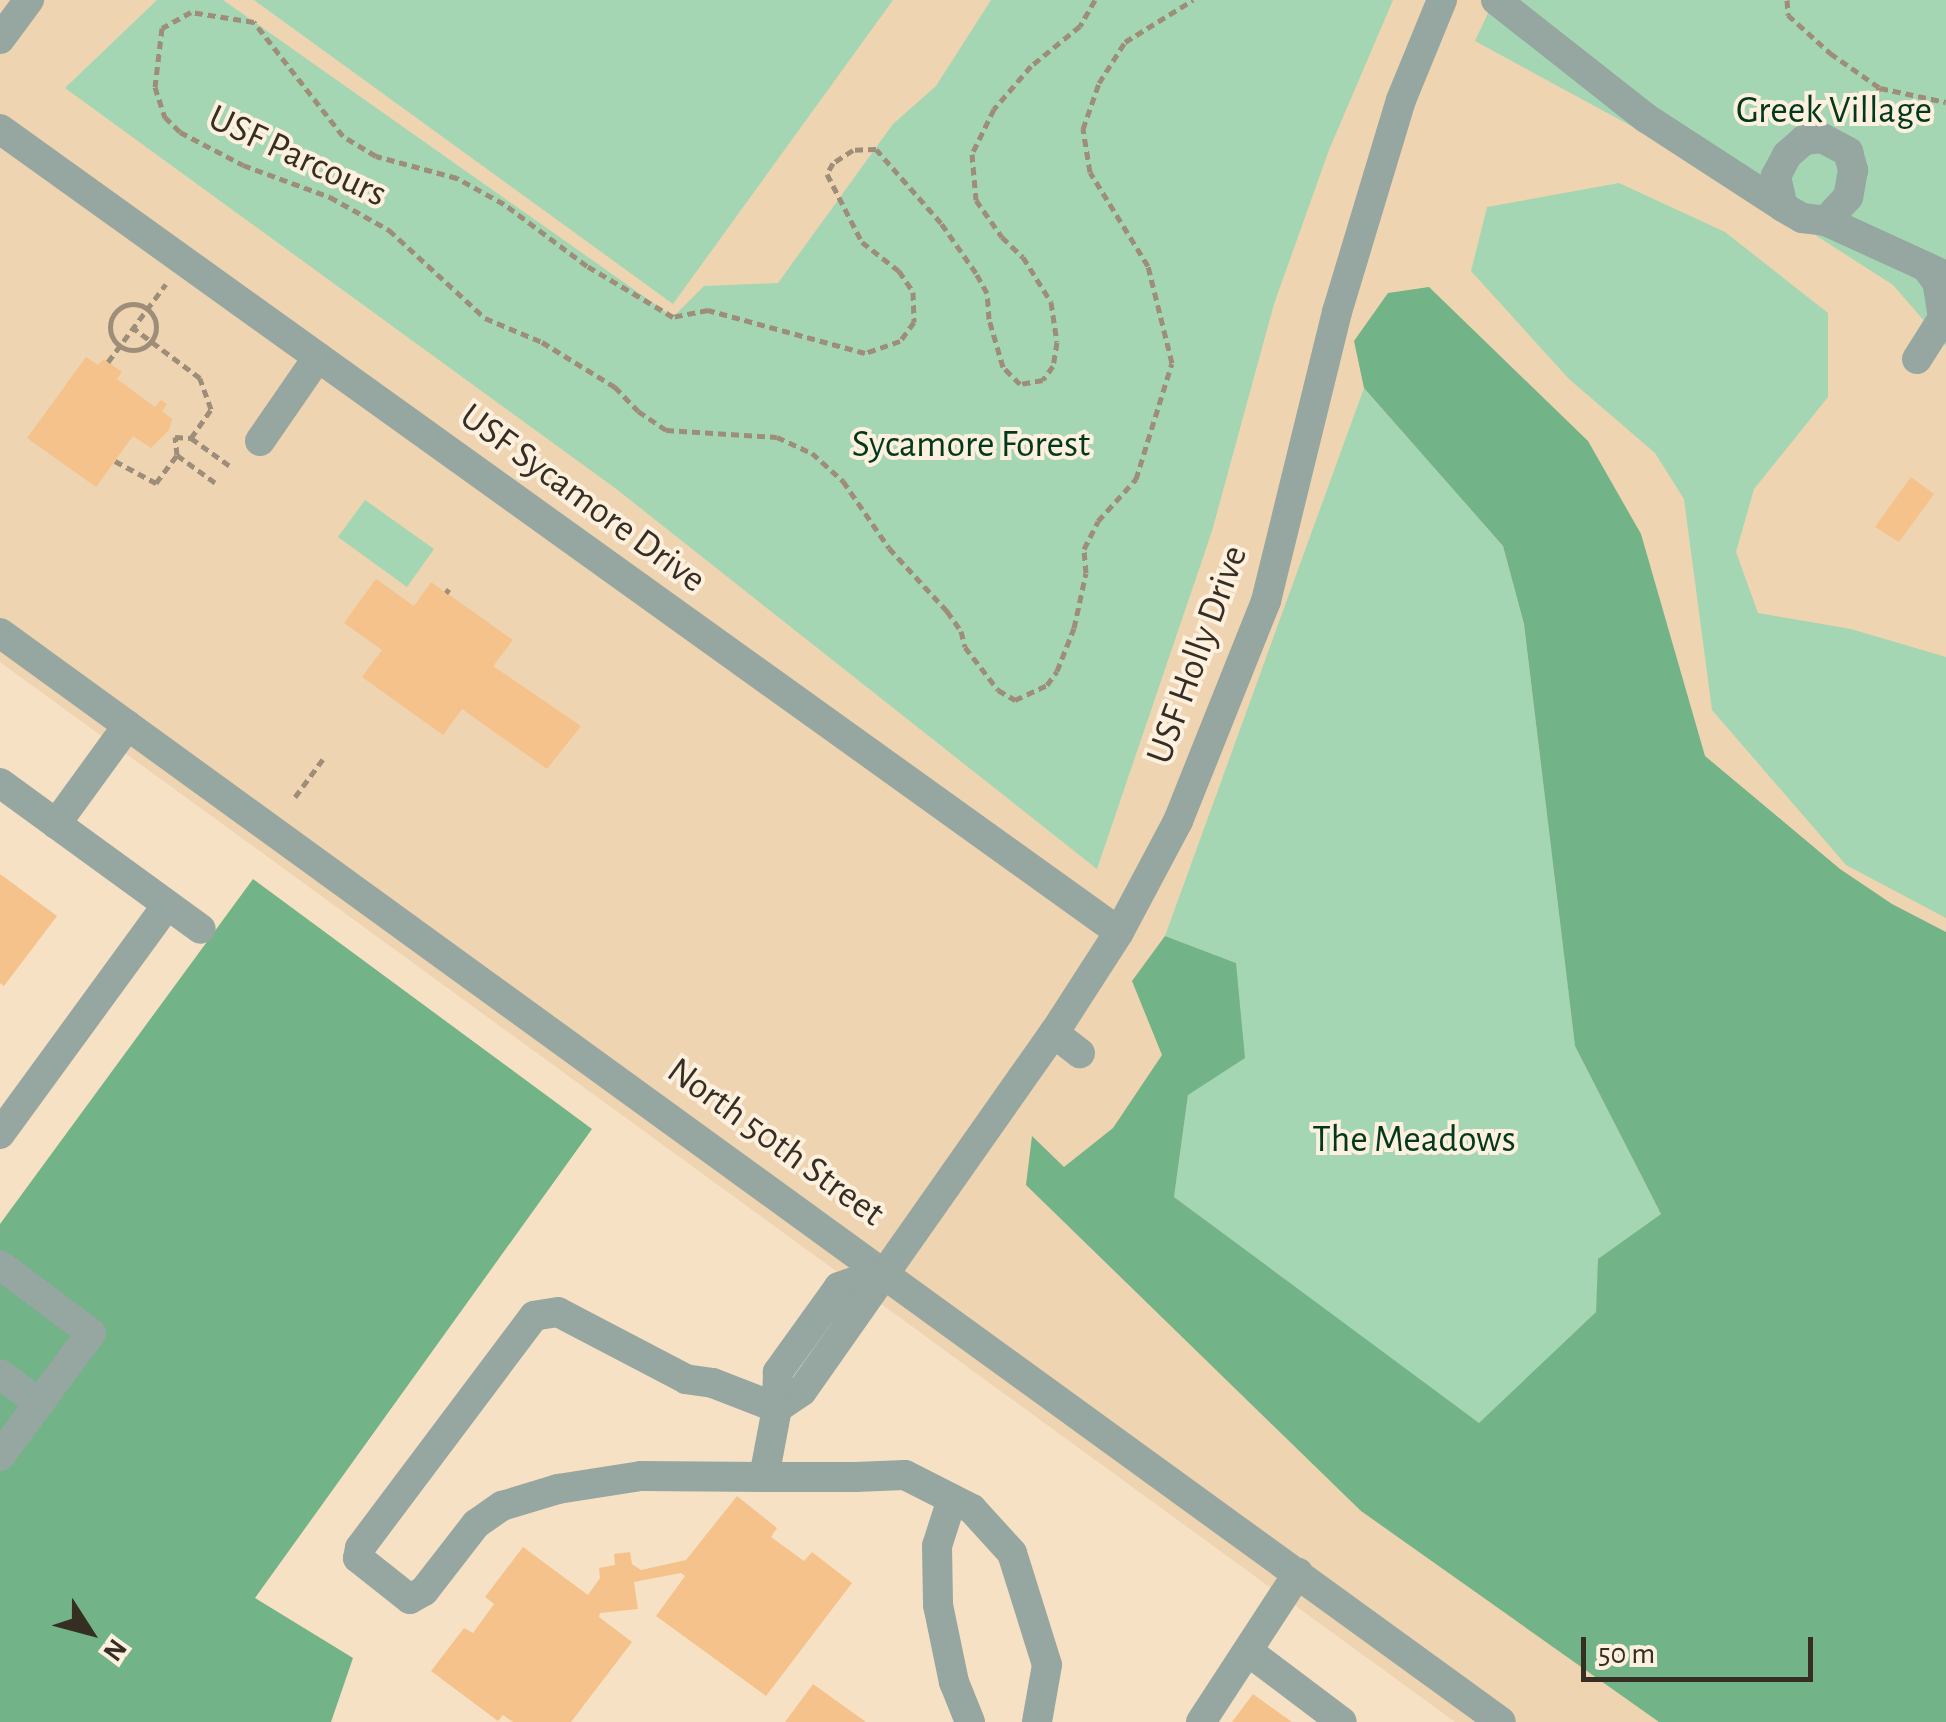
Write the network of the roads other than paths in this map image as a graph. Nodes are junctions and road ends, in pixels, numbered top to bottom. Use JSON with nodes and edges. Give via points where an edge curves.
{"nodes":[{"id":1,"x":28,"y":0,"type":"edge"},
{"id":2,"x":1442,"y":0,"type":"edge"},
{"id":3,"x":1496,"y":0,"type":"edge"},
{"id":4,"x":0,"y":40,"type":"edge"},
{"id":5,"x":0,"y":129,"type":"edge"},
{"id":6,"x":1783,"y":207,"type":"junction"},
{"id":7,"x":1826,"y":221,"type":"junction"},
{"id":8,"x":1936,"y":272,"type":"edge"},
{"id":9,"x":318,"y":357,"type":"junction"},
{"id":10,"x":1917,"y":359,"type":"dead end"},
{"id":11,"x":260,"y":441,"type":"dead end"},
{"id":12,"x":0,"y":633,"type":"edge"},
{"id":13,"x":128,"y":725,"type":"junction"},
{"id":14,"x":0,"y":783,"type":"edge"},
{"id":15,"x":56,"y":824,"type":"junction"},
{"id":16,"x":167,"y":905,"type":"junction"},
{"id":17,"x":200,"y":929,"type":"dead end"},
{"id":18,"x":1119,"y":932,"type":"junction"},
{"id":19,"x":1054,"y":1034,"type":"junction"},
{"id":20,"x":1080,"y":1054,"type":"dead end"},
{"id":21,"x":0,"y":1134,"type":"edge"},
{"id":22,"x":0,"y":1266,"type":"edge"},
{"id":23,"x":885,"y":1271,"type":"junction"},
{"id":24,"x":0,"y":1374,"type":"edge"},
{"id":25,"x":39,"y":1403,"type":"junction"},
{"id":26,"x":777,"y":1408,"type":"junction"},
{"id":27,"x":0,"y":1456,"type":"edge"},
{"id":28,"x":764,"y":1477,"type":"junction"},
{"id":29,"x":952,"y":1498,"type":"junction"},
{"id":30,"x":1298,"y":1573,"type":"junction"},
{"id":31,"x":1250,"y":1652,"type":"junction"},
{"id":32,"x":970,"y":1722,"type":"edge"},
{"id":33,"x":1037,"y":1722,"type":"edge"},
{"id":34,"x":1201,"y":1722,"type":"edge"},
{"id":35,"x":1342,"y":1722,"type":"edge"},
{"id":36,"x":1502,"y":1722,"type":"edge"}],
"edges":[{"from":1,"to":4,"type":"street"},
{"from":2,"to":18,"type":"street","name":"USF Holly Drive","via":[[1400,100],[1337,312],[1266,601],[1178,821]]},
{"from":3,"to":6,"type":"street","via":[[1646,118]]},
{"from":5,"to":9,"type":"street","name":"USF Sycamore Drive"},
{"from":6,"to":7,"type":"street"},
{"from":6,"to":7,"type":"street","via":[[1776,176],[1787,155],[1804,140],[1822,138],[1848,152],[1853,170],[1848,197]]},
{"from":7,"to":8,"type":"street"},
{"from":8,"to":10,"type":"street","via":[[1942,318]]},
{"from":9,"to":11,"type":"street"},
{"from":9,"to":18,"type":"street","name":"USF Sycamore Drive"},
{"from":12,"to":13,"type":"street","name":"North 50th Street"},
{"from":13,"to":15,"type":"street"},
{"from":13,"to":23,"type":"street","name":"North 50th Street"},
{"from":14,"to":15,"type":"street"},
{"from":15,"to":16,"type":"street"},
{"from":16,"to":17,"type":"street"},
{"from":16,"to":21,"type":"street"},
{"from":18,"to":19,"type":"street","name":"USF Holly Drive"},
{"from":19,"to":20,"type":"street"},
{"from":19,"to":23,"type":"street","name":"USF Holly Drive"},
{"from":22,"to":25,"type":"street","via":[[91,1333]]},
{"from":23,"to":26,"type":"street","via":[[838,1286],[778,1372]]},
{"from":23,"to":30,"type":"street","name":"North 50th Street"},
{"from":24,"to":25,"type":"street"},
{"from":25,"to":27,"type":"street"},
{"from":26,"to":28,"type":"street"},
{"from":26,"to":28,"type":"street","via":[[686,1379],[558,1312],[534,1316],[358,1558],[410,1599],[424,1591],[476,1524],[502,1506],[642,1476]]},
{"from":28,"to":29,"type":"street","via":[[905,1475]]},
{"from":29,"to":32,"type":"street","via":[[937,1546],[938,1605]]},
{"from":29,"to":33,"type":"street","via":[[972,1509],[1012,1552],[1046,1664]]},
{"from":30,"to":31,"type":"street"},
{"from":30,"to":36,"type":"street","name":"North 50th Street"},
{"from":31,"to":34,"type":"street"},
{"from":31,"to":35,"type":"street"}]}
